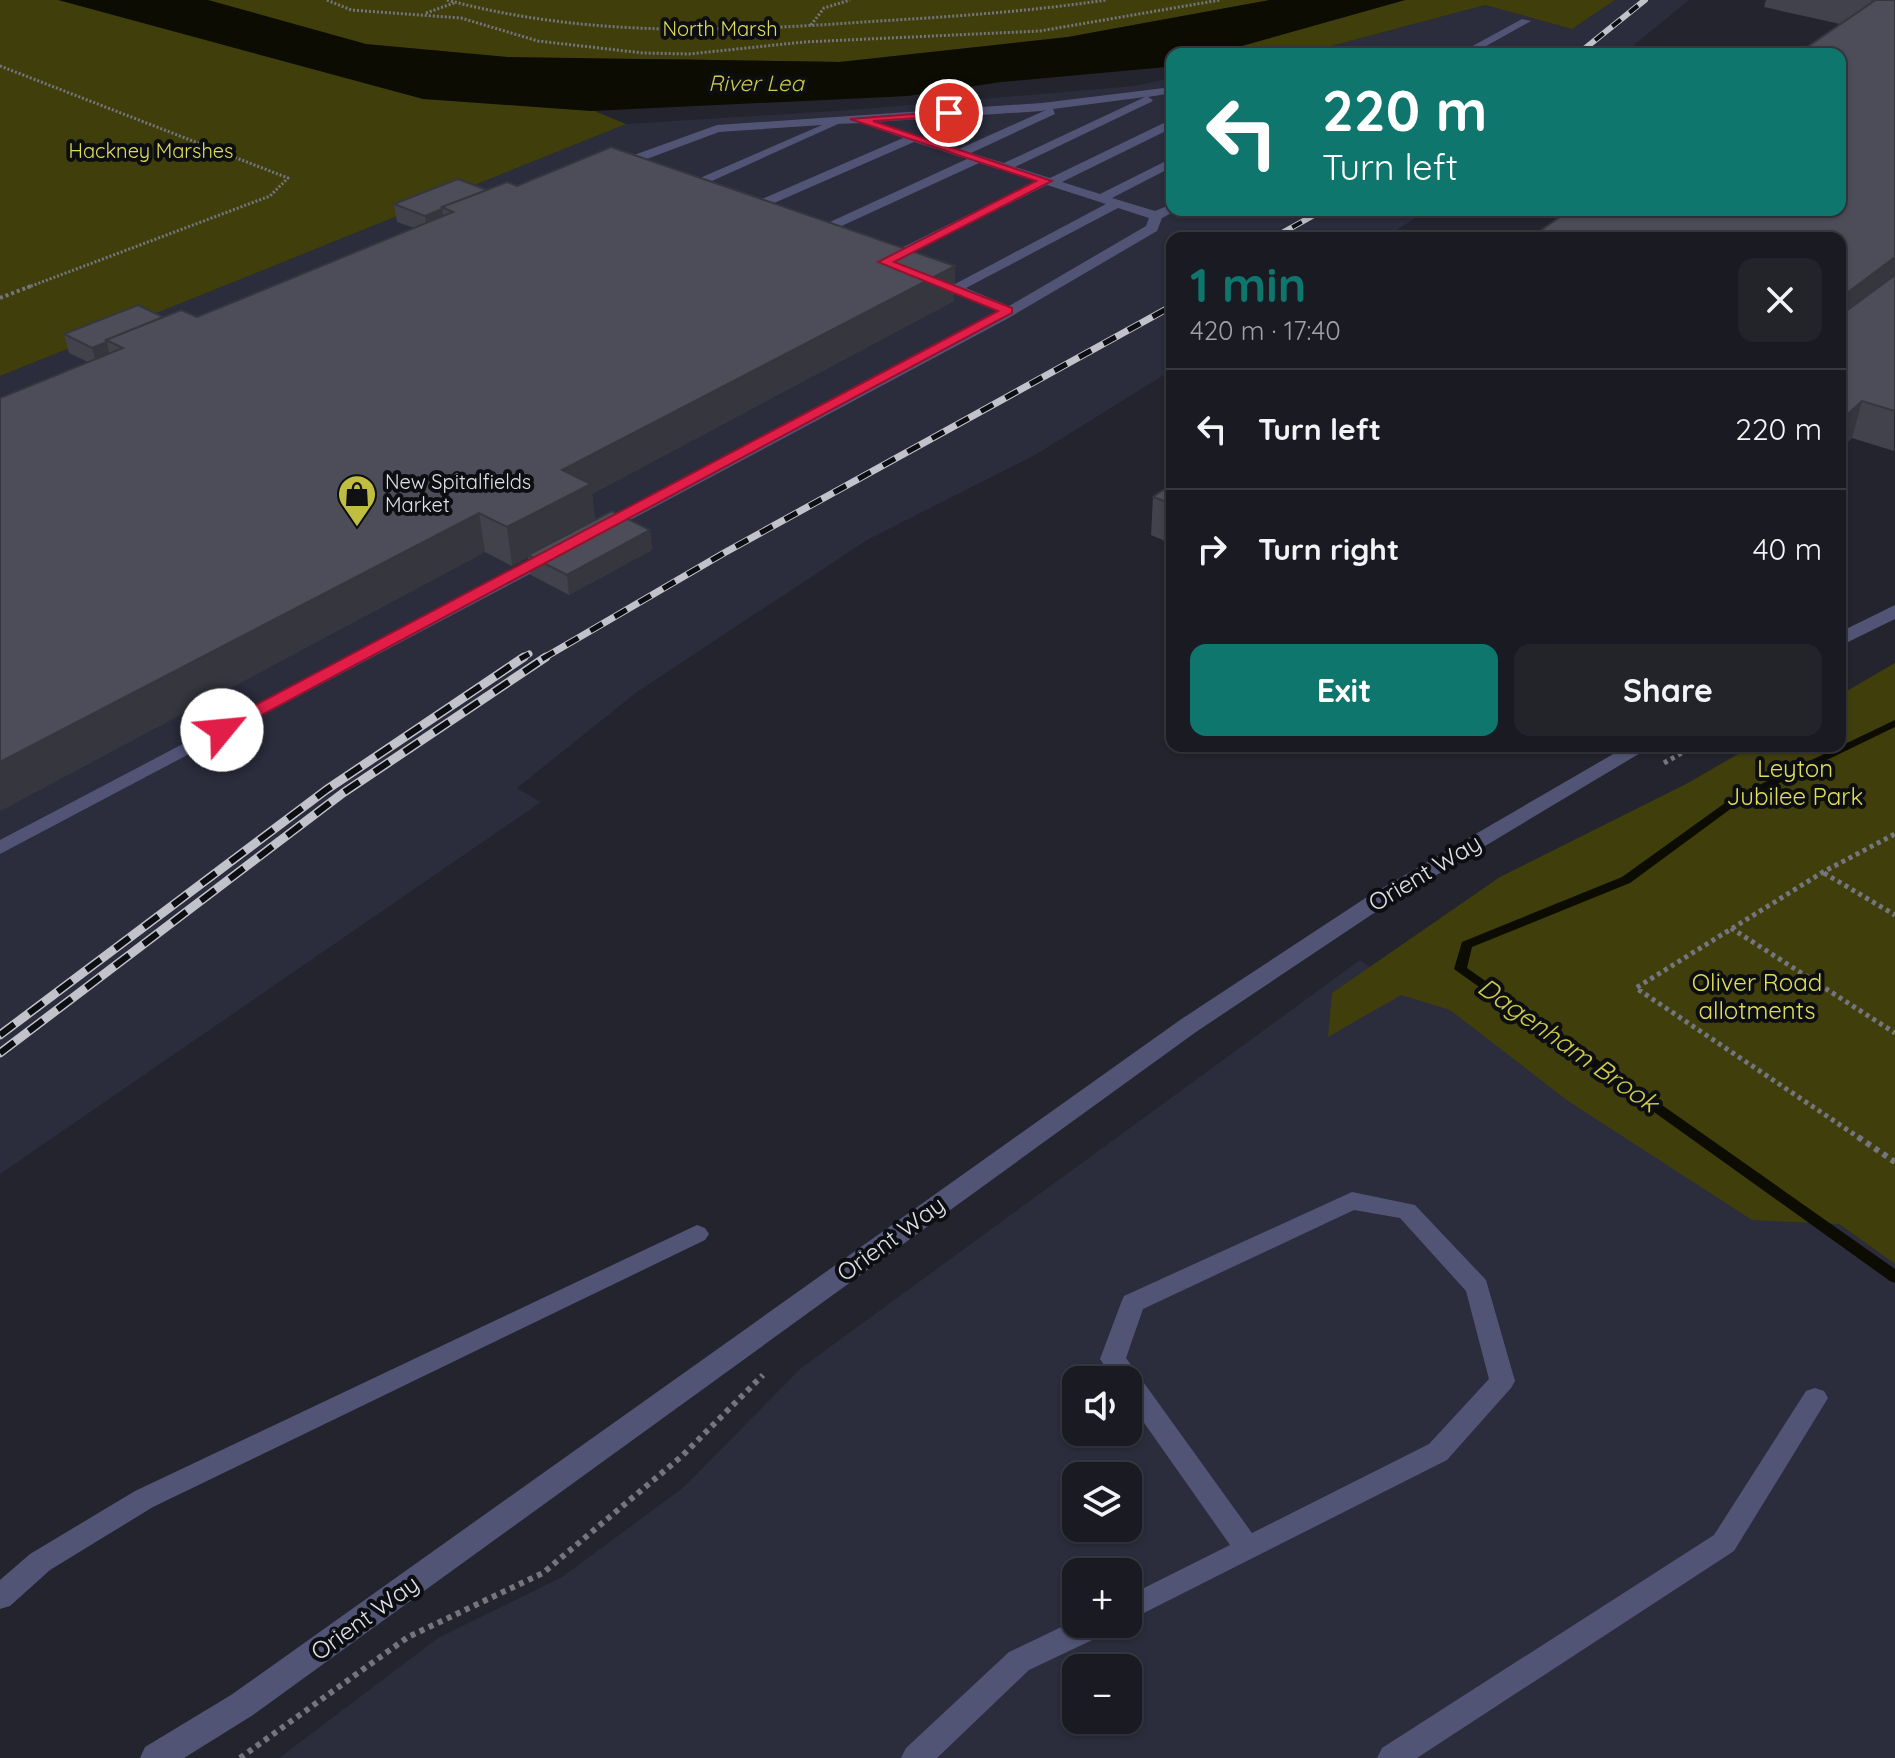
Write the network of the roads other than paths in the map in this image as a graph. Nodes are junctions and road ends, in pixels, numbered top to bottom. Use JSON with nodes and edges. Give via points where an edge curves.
{"nodes":[{"id":1,"x":1526,"y":21,"type":"dead end"},
{"id":2,"x":1475,"y":48,"type":"edge"},
{"id":3,"x":1166,"y":91,"type":"edge"},
{"id":4,"x":1166,"y":92,"type":"edge"},
{"id":5,"x":1069,"y":103,"type":"junction"},
{"id":6,"x":851,"y":119,"type":"junction"},
{"id":7,"x":1166,"y":126,"type":"edge"},
{"id":8,"x":914,"y":138,"type":"junction"},
{"id":9,"x":960,"y":153,"type":"junction"},
{"id":10,"x":978,"y":159,"type":"junction"},
{"id":11,"x":1166,"y":165,"type":"edge"},
{"id":12,"x":613,"y":167,"type":"junction"},
{"id":13,"x":1005,"y":167,"type":"junction"},
{"id":14,"x":598,"y":173,"type":"edge"},
{"id":15,"x":641,"y":176,"type":"edge"},
{"id":16,"x":1049,"y":181,"type":"junction"},
{"id":17,"x":1101,"y":198,"type":"junction"},
{"id":18,"x":707,"y":199,"type":"edge"},
{"id":19,"x":1117,"y":203,"type":"junction"},
{"id":20,"x":1164,"y":212,"type":"edge"},
{"id":21,"x":771,"y":222,"type":"edge"},
{"id":22,"x":825,"y":241,"type":"edge"},
{"id":23,"x":869,"y":257,"type":"edge"},
{"id":24,"x":884,"y":262,"type":"junction"},
{"id":25,"x":899,"y":267,"type":"edge"},
{"id":26,"x":913,"y":272,"type":"edge"},
{"id":27,"x":957,"y":288,"type":"junction"},
{"id":28,"x":1008,"y":311,"type":"junction"},
{"id":29,"x":1895,"y":611,"type":"edge"},
{"id":30,"x":1846,"y":637,"type":"edge"},
{"id":31,"x":1649,"y":757,"type":"edge"},
{"id":32,"x":0,"y":848,"type":"edge"},
{"id":33,"x":697,"y":1234,"type":"dead end"},
{"id":34,"x":1815,"y":1398,"type":"dead end"},
{"id":35,"x":1248,"y":1549,"type":"junction"},
{"id":36,"x":0,"y":1597,"type":"edge"},
{"id":37,"x":1142,"y":1602,"type":"edge"},
{"id":38,"x":1067,"y":1638,"type":"edge"},
{"id":39,"x":156,"y":1758,"type":"edge"},
{"id":40,"x":916,"y":1758,"type":"edge"},
{"id":41,"x":1392,"y":1758,"type":"edge"}],
"edges":[{"from":1,"to":2,"type":"lane"},
{"from":3,"to":5,"type":"lane"},
{"from":4,"to":13,"type":"lane"},
{"from":5,"to":6,"type":"lane"},
{"from":5,"to":9,"type":"lane"},
{"from":6,"to":8,"type":"lane"},
{"from":6,"to":12,"type":"lane","via":[[717,129]]},
{"from":6,"to":18,"type":"lane","via":[[676,188]]},
{"from":7,"to":16,"type":"lane"},
{"from":8,"to":9,"type":"lane"},
{"from":8,"to":21,"type":"lane","via":[[738,210]]},
{"from":9,"to":10,"type":"lane"},
{"from":10,"to":13,"type":"lane"},
{"from":10,"to":22,"type":"lane","via":[[804,234]]},
{"from":11,"to":17,"type":"lane"},
{"from":12,"to":14,"type":"lane"},
{"from":12,"to":15,"type":"lane"},
{"from":13,"to":16,"type":"lane"},
{"from":16,"to":17,"type":"lane"},
{"from":16,"to":24,"type":"lane"},
{"from":17,"to":19,"type":"lane"},
{"from":19,"to":20,"type":"lane"},
{"from":19,"to":27,"type":"lane"},
{"from":20,"to":28,"type":"lane","via":[[1152,228]]},
{"from":23,"to":24,"type":"lane"},
{"from":24,"to":25,"type":"lane"},
{"from":26,"to":27,"type":"lane"},
{"from":27,"to":28,"type":"lane"},
{"from":28,"to":32,"type":"lane"},
{"from":29,"to":30,"type":"street"},
{"from":31,"to":39,"type":"street","name":"Orient Way","via":[[1375,902],[1188,1026],[242,1705]]},
{"from":33,"to":36,"type":"lane","via":[[144,1499],[40,1562]]},
{"from":34,"to":41,"type":"lane","via":[[1724,1543]]},
{"from":35,"to":35,"type":"lane","via":[[1438,1452],[1502,1381],[1477,1287],[1407,1211],[1352,1201],[1133,1303],[1113,1359]]},
{"from":35,"to":37,"type":"lane"},
{"from":38,"to":40,"type":"lane","via":[[1019,1661]]}]}
